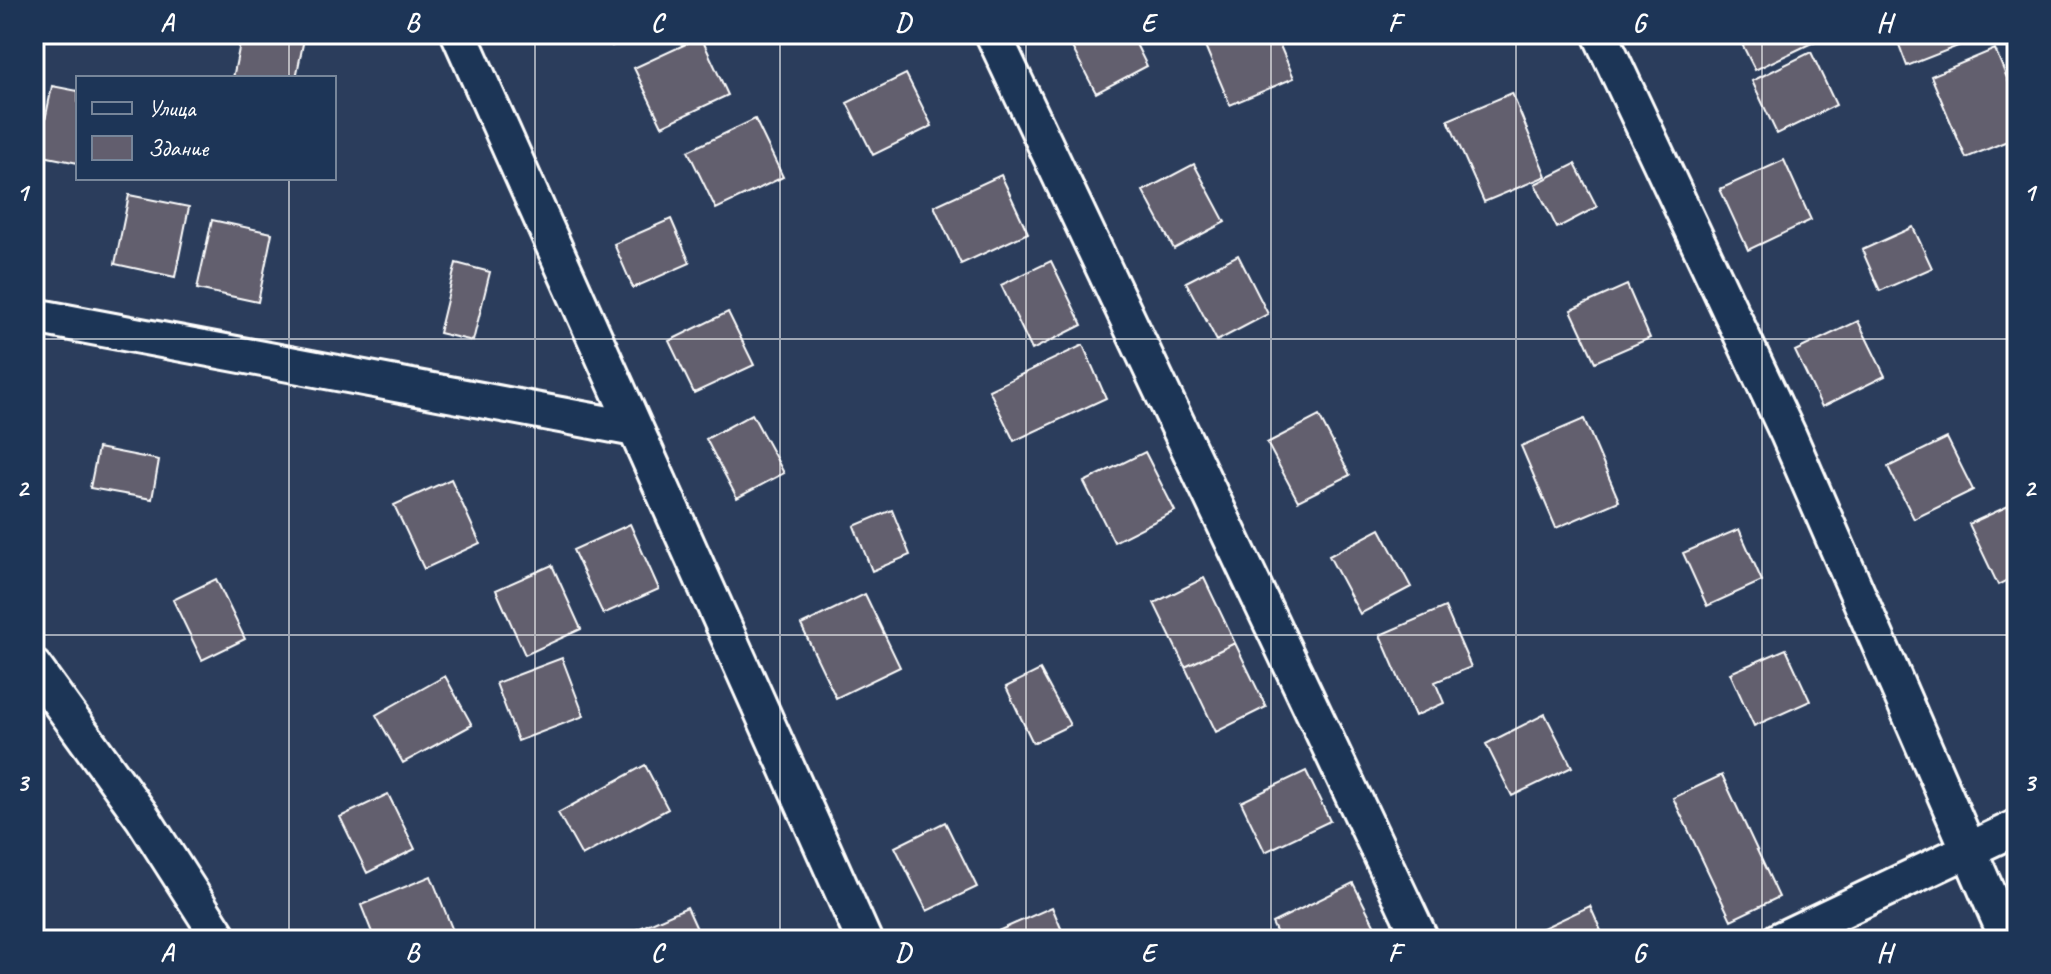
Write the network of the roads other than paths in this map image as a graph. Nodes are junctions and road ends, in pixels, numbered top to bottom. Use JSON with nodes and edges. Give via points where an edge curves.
{"nodes":[{"id":1,"x":459,"y":34,"type":"edge"},
{"id":2,"x":993,"y":34,"type":"edge"},
{"id":3,"x":1600,"y":34,"type":"edge"},
{"id":4,"x":34,"y":316,"type":"edge"},
{"id":5,"x":635,"y":429,"type":"junction"},
{"id":6,"x":34,"y":667,"type":"edge"},
{"id":7,"x":2017,"y":827,"type":"edge"},
{"id":8,"x":1966,"y":850,"type":"junction"},
{"id":9,"x":221,"y":940,"type":"edge"},
{"id":10,"x":864,"y":940,"type":"edge"},
{"id":11,"x":1421,"y":940,"type":"edge"},
{"id":12,"x":1779,"y":940,"type":"edge"},
{"id":13,"x":2008,"y":940,"type":"edge"}],
"edges":[{"from":1,"to":5,"type":"street"},
{"from":2,"to":11,"type":"street"},
{"from":3,"to":8,"type":"street","via":[[1788,434]]},
{"from":4,"to":5,"type":"street"},
{"from":5,"to":10,"type":"street"},
{"from":6,"to":9,"type":"street","via":[[143,818]]},
{"from":7,"to":8,"type":"street"},
{"from":8,"to":12,"type":"street"},
{"from":8,"to":13,"type":"street"}]}
